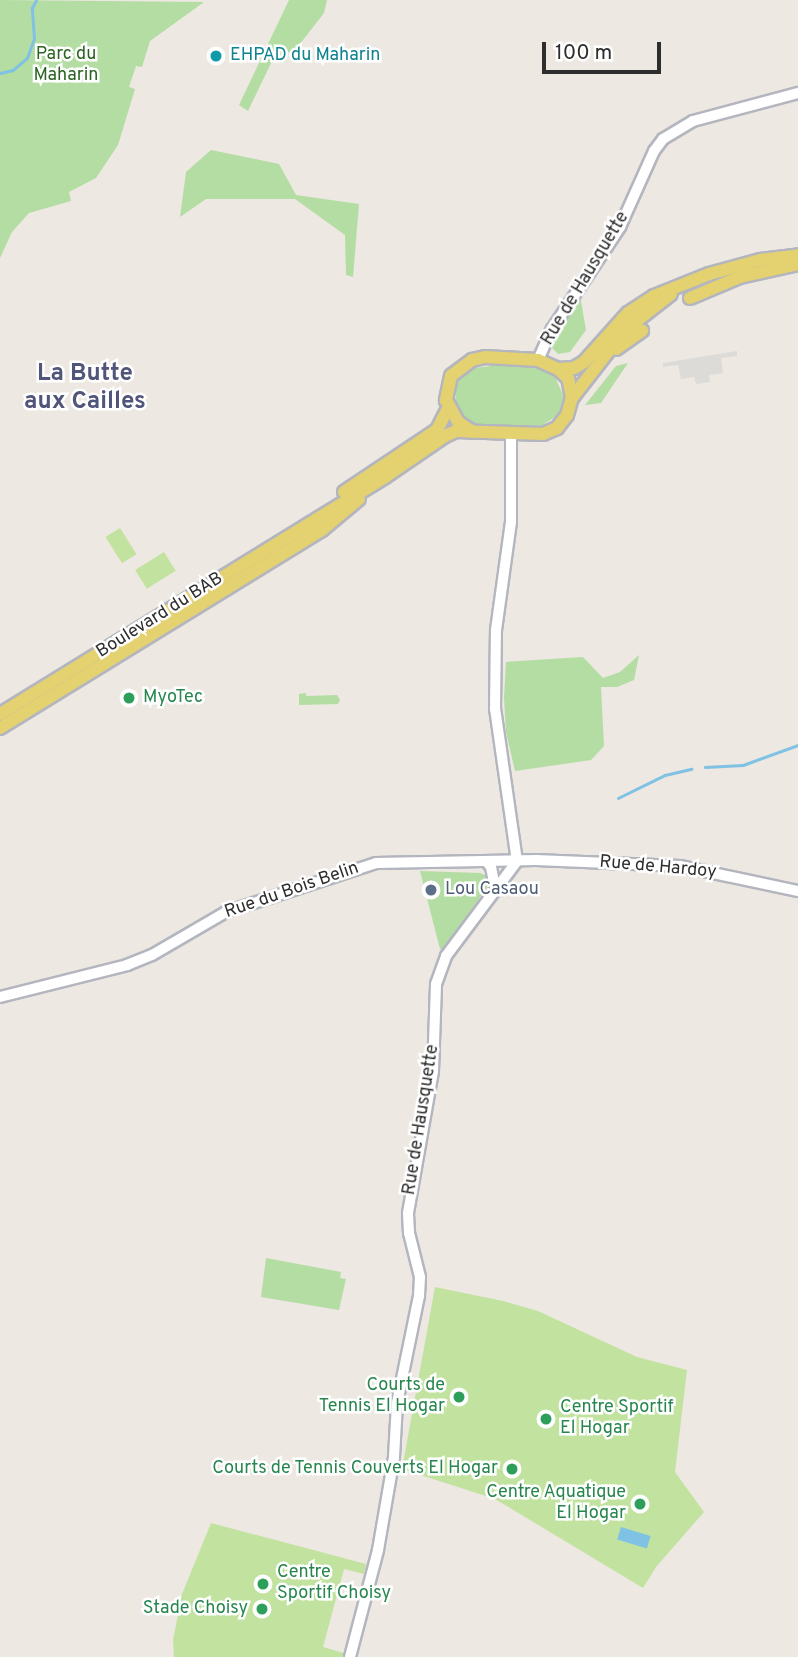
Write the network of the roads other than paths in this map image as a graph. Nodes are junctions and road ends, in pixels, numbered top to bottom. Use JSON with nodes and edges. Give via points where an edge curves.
{"nodes":[{"id":1,"x":798,"y":93,"type":"edge"},
{"id":2,"x":798,"y":255,"type":"edge"},
{"id":3,"x":798,"y":264,"type":"edge"},
{"id":4,"x":683,"y":285,"type":"junction"},
{"id":5,"x":690,"y":298,"type":"dead end"},
{"id":6,"x":642,"y":331,"type":"dead end"},
{"id":7,"x":538,"y":360,"type":"junction"},
{"id":8,"x":594,"y":367,"type":"junction"},
{"id":9,"x":558,"y":369,"type":"junction"},
{"id":10,"x":572,"y":398,"type":"junction"},
{"id":11,"x":448,"y":408,"type":"junction"},
{"id":12,"x":473,"y":432,"type":"junction"},
{"id":13,"x":511,"y":434,"type":"junction"},
{"id":14,"x":385,"y":477,"type":"junction"},
{"id":15,"x":318,"y":516,"type":"junction"},
{"id":16,"x":0,"y":713,"type":"edge"},
{"id":17,"x":0,"y":728,"type":"edge"},
{"id":18,"x":486,"y":861,"type":"junction"},
{"id":19,"x":517,"y":861,"type":"junction"},
{"id":20,"x":495,"y":888,"type":"junction"},
{"id":21,"x":798,"y":891,"type":"edge"},
{"id":22,"x":0,"y":997,"type":"edge"},
{"id":23,"x":351,"y":1657,"type":"edge"}],
"edges":[{"from":1,"to":7,"type":"street","name":"Rue de Hausquette","via":[[693,121],[663,139],[620,227],[552,330]]},
{"from":2,"to":4,"type":"main road","via":[[760,260]]},
{"from":3,"to":5,"type":"main road","via":[[740,277]]},
{"from":4,"to":8,"type":"main road","via":[[625,330]]},
{"from":4,"to":9,"type":"main road","via":[[628,313],[574,369]]},
{"from":6,"to":8,"type":"main road"},
{"from":7,"to":9,"type":"main road"},
{"from":7,"to":11,"type":"main road","via":[[472,360],[451,376]]},
{"from":8,"to":10,"type":"main road"},
{"from":9,"to":10,"type":"main road","via":[[568,378]]},
{"from":10,"to":13,"type":"main road","via":[[557,428],[543,434]]},
{"from":11,"to":12,"type":"main road"},
{"from":11,"to":15,"type":"main road","name":"Boulevard du BAB","via":[[437,430],[339,495]]},
{"from":12,"to":13,"type":"main road"},
{"from":12,"to":14,"type":"main road","name":"Boulevard du BAB","via":[[445,436]]},
{"from":13,"to":19,"type":"street","via":[[511,522],[496,627],[495,709]]},
{"from":14,"to":15,"type":"main road","name":"Boulevard du BAB"},
{"from":14,"to":17,"type":"main road","via":[[321,530]]},
{"from":15,"to":16,"type":"main road","name":"Boulevard du BAB"},
{"from":18,"to":19,"type":"street","name":"Rue du Bois Belin"},
{"from":18,"to":20,"type":"street"},
{"from":18,"to":22,"type":"street","name":"Rue du Bois Belin","via":[[388,862],[357,867],[226,912],[127,965]]},
{"from":19,"to":20,"type":"street","name":"Rue de Hausquette"},
{"from":19,"to":21,"type":"street","name":"Rue de Hardoy","via":[[680,866]]},
{"from":20,"to":23,"type":"street","name":"Rue de Hausquette","via":[[446,956],[436,984],[433,1071],[408,1213],[419,1296],[397,1403],[394,1457],[378,1550]]}]}
